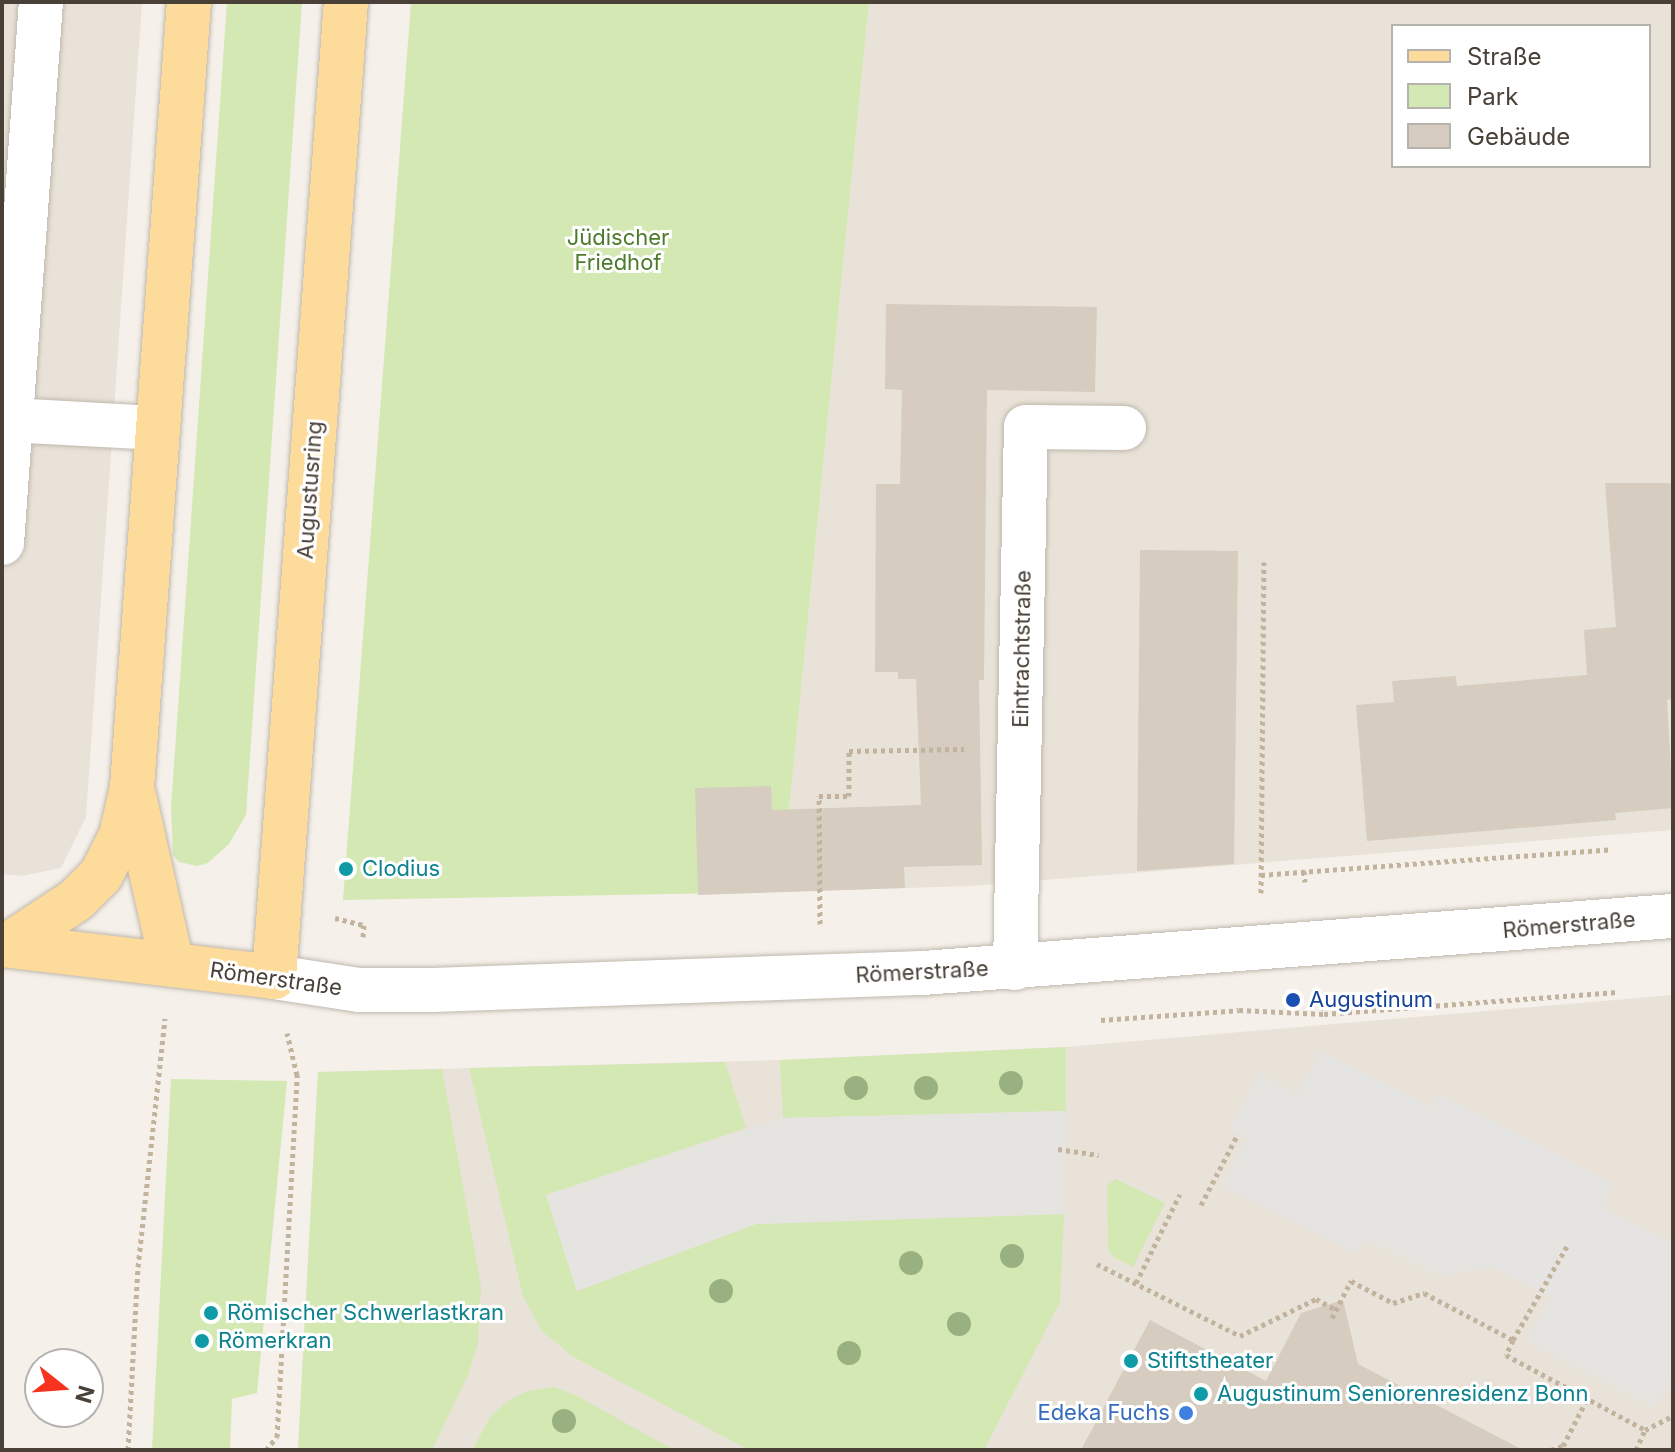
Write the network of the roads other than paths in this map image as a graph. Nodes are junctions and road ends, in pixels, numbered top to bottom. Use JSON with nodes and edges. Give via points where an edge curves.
{"nodes":[{"id":1,"x":41,"y":2,"type":"edge"},
{"id":2,"x":189,"y":2,"type":"edge"},
{"id":3,"x":346,"y":2,"type":"edge"},
{"id":4,"x":9,"y":420,"type":"junction"},
{"id":5,"x":156,"y":428,"type":"junction"},
{"id":6,"x":1124,"y":428,"type":"dead end"},
{"id":7,"x":2,"y":543,"type":"edge"},
{"id":8,"x":132,"y":787,"type":"junction"},
{"id":9,"x":1673,"y":916,"type":"edge"},
{"id":10,"x":5,"y":945,"type":"edge"},
{"id":11,"x":172,"y":965,"type":"junction"},
{"id":12,"x":1015,"y":968,"type":"junction"},
{"id":13,"x":274,"y":977,"type":"junction"}],
"edges":[{"from":1,"to":4,"type":"street"},
{"from":2,"to":5,"type":"main road"},
{"from":3,"to":13,"type":"main road","name":"Augustusring"},
{"from":4,"to":5,"type":"street"},
{"from":4,"to":7,"type":"street"},
{"from":5,"to":8,"type":"main road"},
{"from":6,"to":12,"type":"street","name":"Eintrachtstraße","via":[[1026,427]]},
{"from":8,"to":10,"type":"main road","via":[[121,836],[101,875],[76,900]]},
{"from":8,"to":11,"type":"main road"},
{"from":9,"to":12,"type":"street","name":"Römerstraße"},
{"from":10,"to":11,"type":"main road","name":"Römerstraße"},
{"from":11,"to":13,"type":"main road","name":"Römerstraße"},
{"from":12,"to":13,"type":"street","name":"Römerstraße","via":[[432,990],[359,990]]}]}
